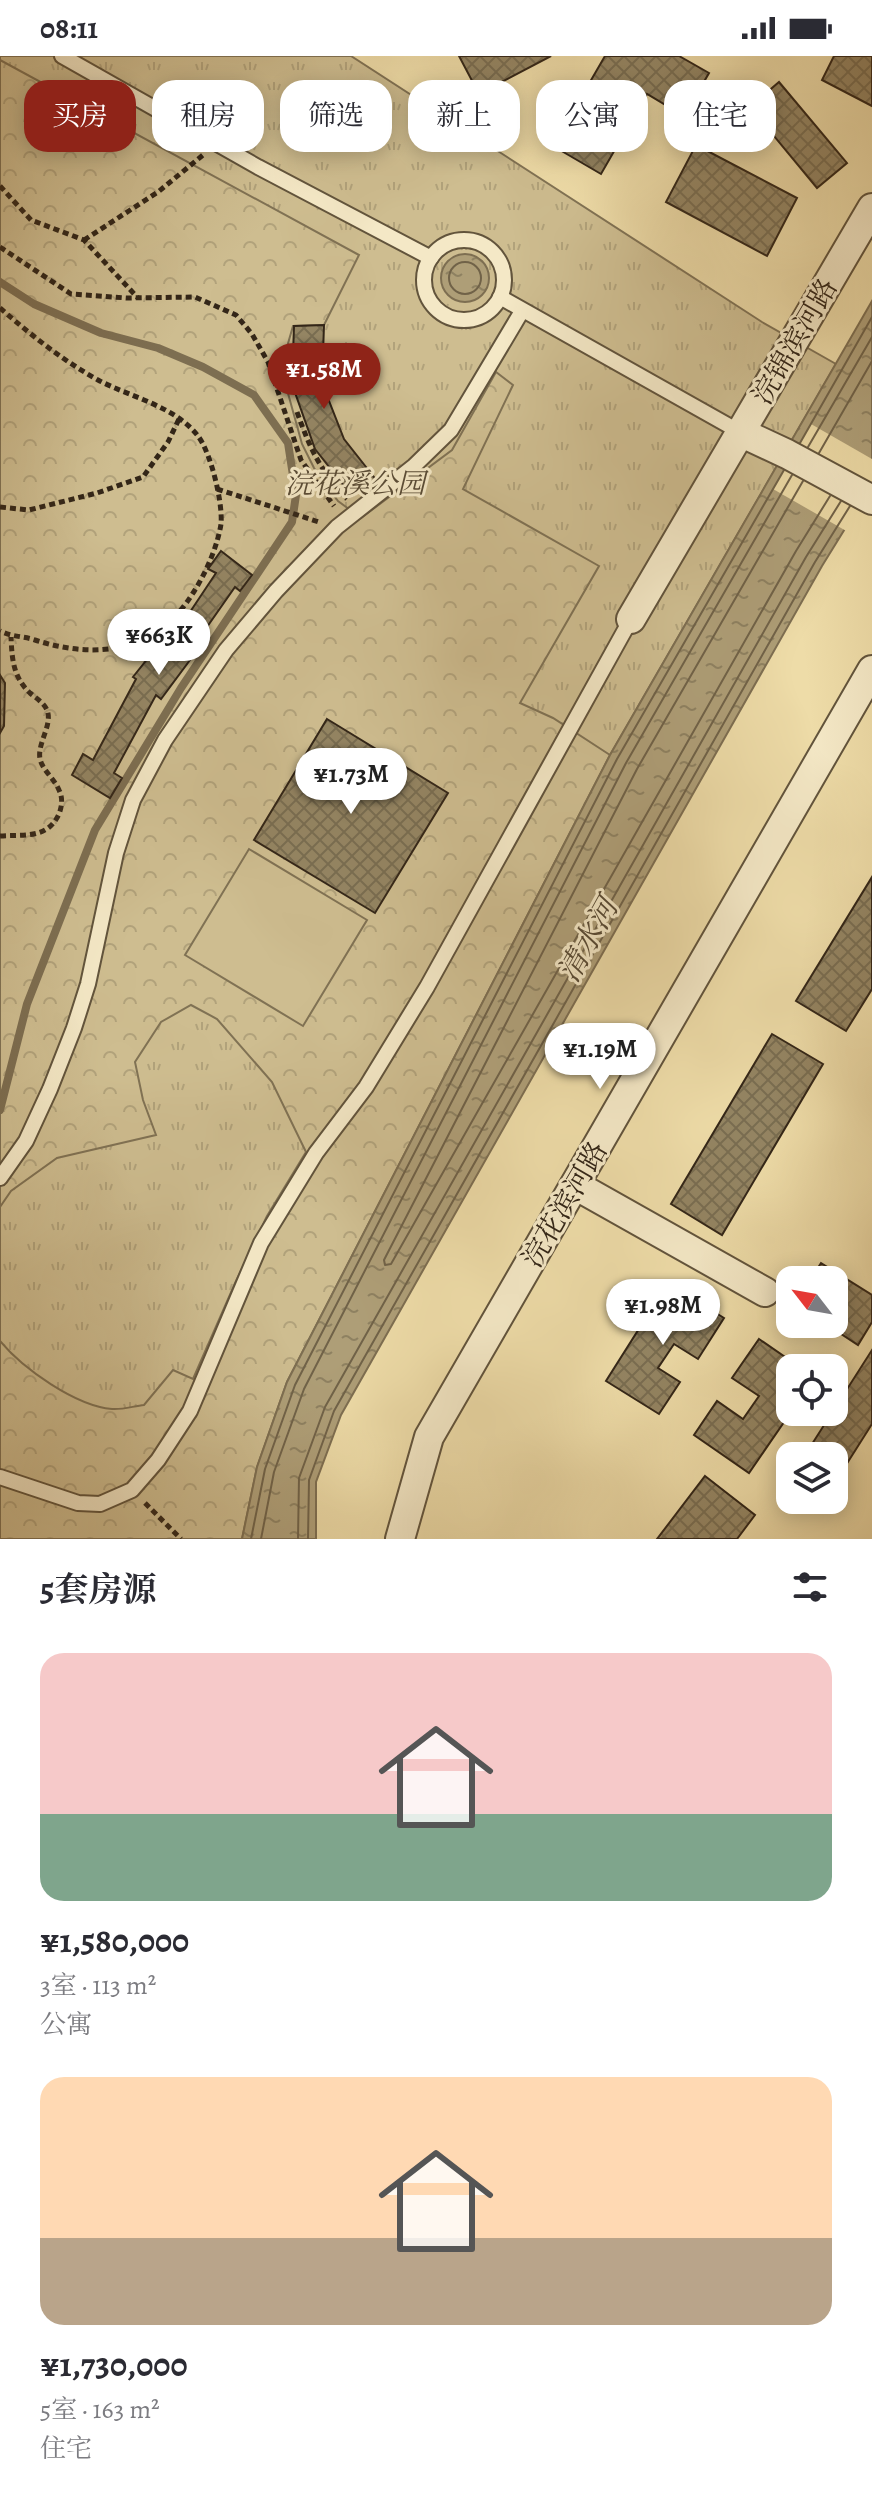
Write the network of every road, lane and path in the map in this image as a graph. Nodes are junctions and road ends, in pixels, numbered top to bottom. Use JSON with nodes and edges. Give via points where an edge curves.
{"nodes":[{"id":1,"x":62,"y":56,"type":"edge"},
{"id":2,"x":152,"y":107,"type":"edge"},
{"id":3,"x":205,"y":152,"type":"edge"},
{"id":4,"x":233,"y":152,"type":"edge"},
{"id":5,"x":0,"y":186,"type":"edge"},
{"id":6,"x":872,"y":208,"type":"edge"},
{"id":7,"x":84,"y":240,"type":"junction"},
{"id":8,"x":0,"y":247,"type":"edge"},
{"id":9,"x":431,"y":258,"type":"junction"},
{"id":10,"x":500,"y":297,"type":"junction"},
{"id":11,"x":138,"y":298,"type":"junction"},
{"id":12,"x":0,"y":308,"type":"edge"},
{"id":13,"x":522,"y":311,"type":"junction"},
{"id":14,"x":297,"y":412,"type":"dead end"},
{"id":15,"x":179,"y":419,"type":"junction"},
{"id":16,"x":740,"y":432,"type":"junction"},
{"id":17,"x":217,"y":489,"type":"junction"},
{"id":18,"x":872,"y":500,"type":"edge"},
{"id":19,"x":0,"y":507,"type":"edge"},
{"id":20,"x":362,"y":507,"type":"junction"},
{"id":21,"x":302,"y":516,"type":"dead end"},
{"id":22,"x":348,"y":518,"type":"junction"},
{"id":23,"x":631,"y":619,"type":"joint"},
{"id":24,"x":0,"y":631,"type":"edge"},
{"id":25,"x":11,"y":637,"type":"junction"},
{"id":26,"x":872,"y":670,"type":"edge"},
{"id":27,"x":0,"y":836,"type":"edge"},
{"id":28,"x":0,"y":1178,"type":"edge"},
{"id":29,"x":575,"y":1185,"type":"junction"},
{"id":30,"x":765,"y":1292,"type":"dead end"},
{"id":31,"x":0,"y":1477,"type":"edge"},
{"id":32,"x":132,"y":1490,"type":"junction"},
{"id":33,"x":181,"y":1539,"type":"edge"},
{"id":34,"x":400,"y":1539,"type":"edge"}],
"edges":[{"from":1,"to":2,"type":"lane"},
{"from":3,"to":7,"type":"path","via":[[158,192]]},
{"from":4,"to":9,"type":"lane"},
{"from":5,"to":7,"type":"path","via":[[31,220]]},
{"from":6,"to":16,"type":"street","name":"浣锦滨河路"},
{"from":7,"to":11,"type":"path"},
{"from":8,"to":11,"type":"path","via":[[71,294]]},
{"from":9,"to":10,"type":"lane","via":[[452,242],[478,242],[498,259],[504,285]]},
{"from":9,"to":10,"type":"lane","via":[[425,270],[427,297],[445,316],[470,320],[493,308]]},
{"from":10,"to":13,"type":"lane"},
{"from":11,"to":22,"type":"path","via":[[195,297],[236,315],[268,362],[301,460],[332,505]]},
{"from":12,"to":15,"type":"path","via":[[61,357]]},
{"from":13,"to":16,"type":"lane"},
{"from":13,"to":20,"type":"lane","via":[[451,430]]},
{"from":14,"to":20,"type":"path","via":[[324,471]]},
{"from":15,"to":17,"type":"path","via":[[199,437]]},
{"from":15,"to":19,"type":"path","via":[[143,477],[29,510]]},
{"from":16,"to":18,"type":"street"},
{"from":16,"to":23,"type":"street","name":"浣锦滨河路"},
{"from":17,"to":21,"type":"path"},
{"from":17,"to":25,"type":"path","via":[[221,521],[204,575],[168,624],[151,637],[128,646],[73,650]]},
{"from":20,"to":22,"type":"lane"},
{"from":22,"to":28,"type":"lane","via":[[226,650],[165,740],[133,800],[74,1028],[26,1141]]},
{"from":23,"to":32,"type":"lane","via":[[427,987],[261,1243],[190,1411]]},
{"from":24,"to":25,"type":"path"},
{"from":25,"to":27,"type":"path","via":[[20,684],[47,708],[40,756],[61,794],[61,808],[48,829],[35,835]]},
{"from":26,"to":29,"type":"street","name":"浣花滨河路"},
{"from":29,"to":30,"type":"street"},
{"from":29,"to":34,"type":"street","name":"浣花滨河路","via":[[429,1437]]},
{"from":31,"to":32,"type":"lane","via":[[78,1503],[100,1504]]},
{"from":32,"to":33,"type":"path"}]}
